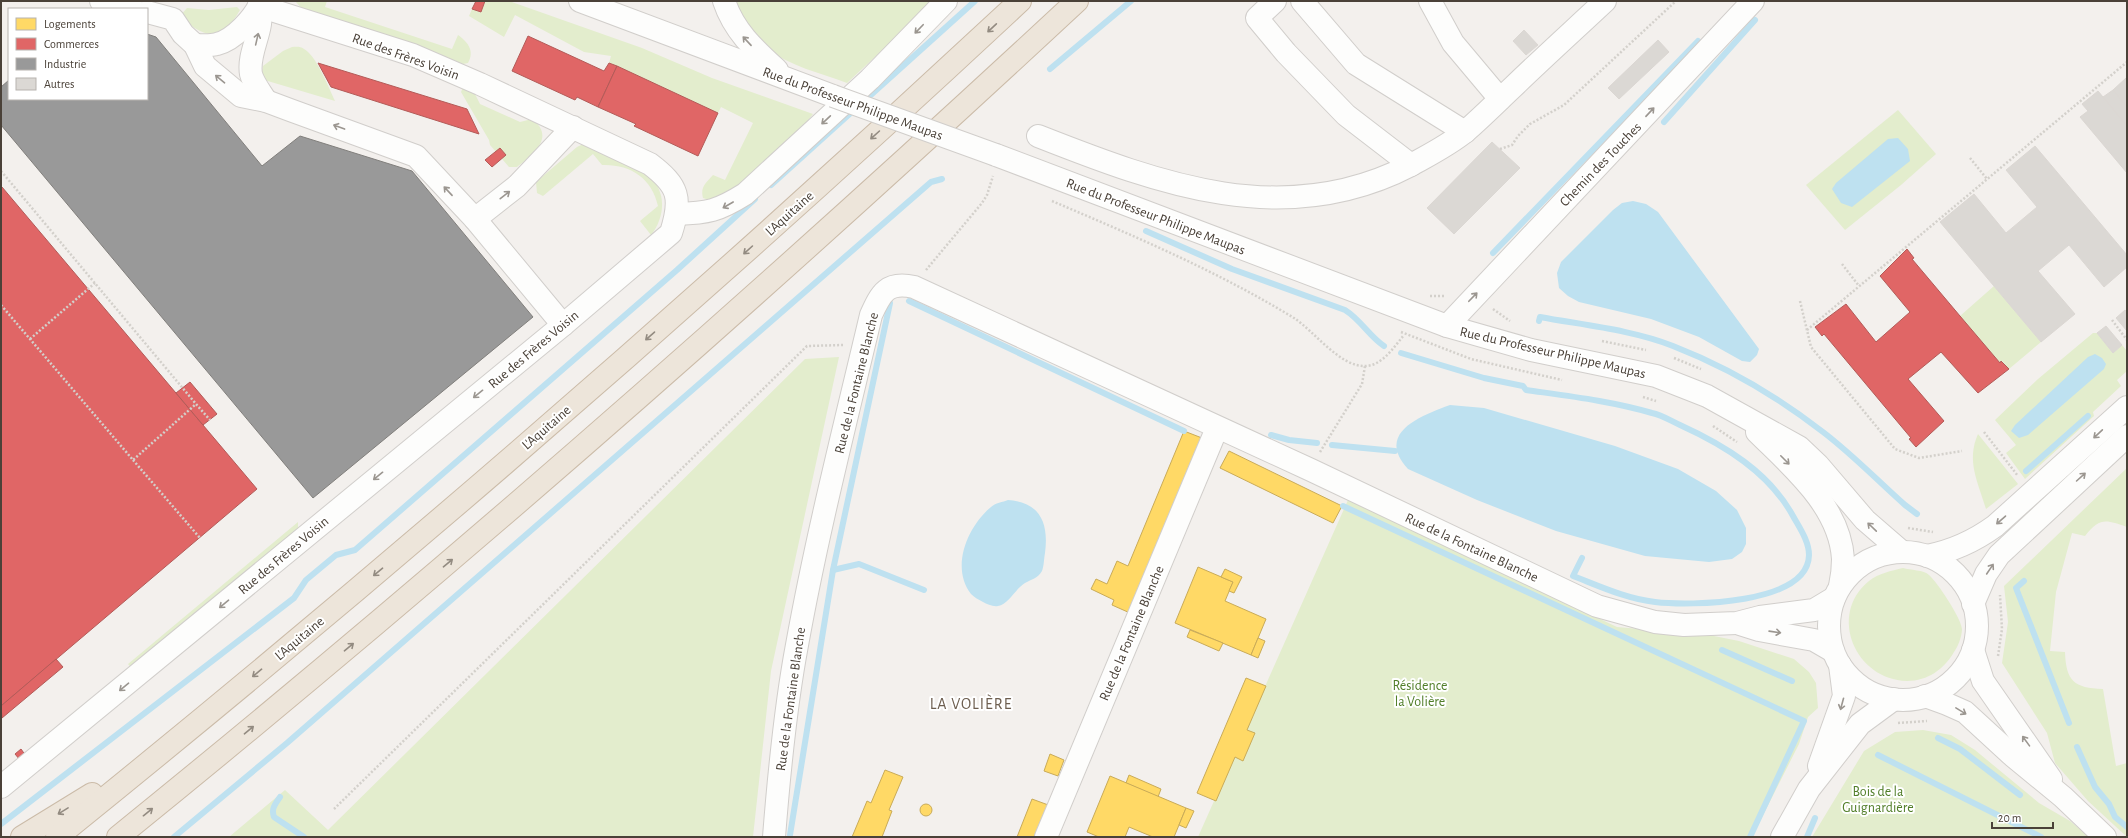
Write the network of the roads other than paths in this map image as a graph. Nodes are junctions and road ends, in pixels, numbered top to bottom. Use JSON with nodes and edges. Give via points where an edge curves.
{"nodes":[{"id":1,"x":101,"y":1,"type":"edge"},
{"id":2,"x":580,"y":1,"type":"edge"},
{"id":3,"x":724,"y":1,"type":"edge"},
{"id":4,"x":946,"y":1,"type":"edge"},
{"id":5,"x":1020,"y":1,"type":"edge"},
{"id":6,"x":1077,"y":1,"type":"edge"},
{"id":7,"x":1275,"y":1,"type":"edge"},
{"id":8,"x":1302,"y":1,"type":"edge"},
{"id":9,"x":1430,"y":1,"type":"edge"},
{"id":10,"x":1604,"y":1,"type":"edge"},
{"id":11,"x":1752,"y":1,"type":"edge"},
{"id":12,"x":260,"y":4,"type":"edge"},
{"id":13,"x":130,"y":8,"type":"edge"},
{"id":14,"x":148,"y":12,"type":"edge"},
{"id":15,"x":195,"y":45,"type":"junction"},
{"id":16,"x":785,"y":78,"type":"junction"},
{"id":17,"x":1500,"y":99,"type":"junction"},
{"id":18,"x":266,"y":102,"type":"junction"},
{"id":19,"x":572,"y":127,"type":"junction"},
{"id":20,"x":1465,"y":132,"type":"junction"},
{"id":21,"x":1038,"y":136,"type":"dead end"},
{"id":22,"x":1411,"y":165,"type":"junction"},
{"id":23,"x":677,"y":214,"type":"junction"},
{"id":24,"x":475,"y":219,"type":"junction"},
{"id":25,"x":563,"y":325,"type":"junction"},
{"id":26,"x":1447,"y":326,"type":"junction"},
{"id":27,"x":2127,"y":407,"type":"edge"},
{"id":28,"x":1737,"y":413,"type":"junction"},
{"id":29,"x":1217,"y":428,"type":"junction"},
{"id":30,"x":2127,"y":436,"type":"edge"},
{"id":31,"x":1902,"y":552,"type":"junction"},
{"id":32,"x":1927,"y":556,"type":"junction"},
{"id":33,"x":1837,"y":592,"type":"junction"},
{"id":34,"x":1973,"y":604,"type":"junction"},
{"id":35,"x":1737,"y":623,"type":"junction"},
{"id":36,"x":1973,"y":650,"type":"junction"},
{"id":37,"x":1837,"y":658,"type":"junction"},
{"id":38,"x":1925,"y":696,"type":"junction"},
{"id":39,"x":1894,"y":699,"type":"junction"},
{"id":40,"x":168,"y":747,"type":"junction"},
{"id":41,"x":1,"y":787,"type":"edge"},
{"id":42,"x":1810,"y":789,"type":"junction"},
{"id":43,"x":2063,"y":797,"type":"junction"},
{"id":44,"x":22,"y":837,"type":"edge"},
{"id":45,"x":57,"y":837,"type":"edge"},
{"id":46,"x":118,"y":837,"type":"edge"},
{"id":47,"x":774,"y":837,"type":"edge"},
{"id":48,"x":1046,"y":837,"type":"edge"},
{"id":49,"x":1782,"y":837,"type":"edge"},
{"id":50,"x":2105,"y":837,"type":"edge"}],
"edges":[{"from":1,"to":13,"type":"street"},
{"from":2,"to":16,"type":"street","name":"Rue du Professeur Philippe Maupas"},
{"from":16,"to":3,"type":"street","one_way":true,"via":[[745,40],[729,17]]},
{"from":4,"to":23,"type":"street","one_way":true,"via":[[870,79],[745,194],[723,208],[704,213]]},
{"from":5,"to":40,"type":"highway","name":"L'Aquitaine","one_way":true,"via":[[824,182],[586,392]]},
{"from":46,"to":6,"type":"highway","one_way":true,"via":[[370,628],[606,426],[850,210]]},
{"from":7,"to":22,"type":"street","via":[[1257,18],[1286,53],[1346,115]]},
{"from":8,"to":20,"type":"street","via":[[1356,64]]},
{"from":9,"to":17,"type":"street","via":[[1453,44]]},
{"from":10,"to":17,"type":"street"},
{"from":26,"to":11,"type":"street","name":"Chemin des Touches","one_way":true},
{"from":12,"to":15,"type":"street","via":[[237,32],[218,44]]},
{"from":18,"to":12,"type":"street","one_way":true,"via":[[251,74],[262,16]]},
{"from":12,"to":19,"type":"street","name":"Rue des Frères Voisin","via":[[414,55]]},
{"from":14,"to":15,"type":"street","via":[[173,19],[183,34]]},
{"from":18,"to":15,"type":"street","one_way":true,"via":[[241,96],[205,66]]},
{"from":16,"to":26,"type":"street","name":"Rue du Professeur Philippe Maupas","bridge":true,"via":[[833,96],[992,168]]},
{"from":17,"to":20,"type":"street"},
{"from":24,"to":18,"type":"street","one_way":true,"via":[[416,156]]},
{"from":19,"to":23,"type":"street","name":"Rue des Frères Voisin","via":[[650,164],[662,173],[673,187],[678,200]]},
{"from":24,"to":19,"type":"street","one_way":true,"via":[[517,186]]},
{"from":20,"to":22,"type":"street"},
{"from":21,"to":22,"type":"street","via":[[1097,159],[1194,189],[1249,197],[1300,197],[1349,189],[1391,176]]},
{"from":23,"to":25,"type":"street","name":"Rue des Frères Voisin","via":[[671,233]]},
{"from":24,"to":25,"type":"street"},
{"from":25,"to":41,"type":"street","name":"Rue des Frères Voisin","one_way":true},
{"from":26,"to":28,"type":"street","name":"Rue du Professeur Philippe Maupas","via":[[1531,350],[1656,376],[1707,396]]},
{"from":27,"to":32,"type":"street","one_way":true,"via":[[1974,541]]},
{"from":31,"to":28,"type":"street","name":"Rue du Professeur Philippe Maupas","one_way":true,"via":[[1864,520],[1818,465],[1799,447]]},
{"from":28,"to":33,"type":"street","name":"Rue du Professeur Philippe Maupas","one_way":true,"via":[[1804,480],[1828,513],[1840,540],[1843,557]]},
{"from":29,"to":35,"type":"street","name":"Rue de la Fontaine Blanche","via":[[1597,606],[1655,622],[1684,625]]},
{"from":29,"to":47,"type":"street","name":"Rue de la Fontaine Blanche","via":[[914,287],[901,284],[888,288],[878,299],[871,315],[797,645],[781,752]]},
{"from":29,"to":48,"type":"street","name":"Rue de la Fontaine Blanche"},
{"from":34,"to":30,"type":"street","one_way":true,"via":[[1986,574],[1999,554]]},
{"from":31,"to":32,"type":"street"},
{"from":31,"to":33,"type":"street","via":[[1884,554],[1867,561],[1852,572]]},
{"from":32,"to":34,"type":"street","via":[[1956,574],[1967,588]]},
{"from":33,"to":35,"type":"street","name":"Rue de la Fontaine Blanche","via":[[1814,610],[1760,617]]},
{"from":33,"to":37,"type":"street","name":"Rue du Professeur Philippe Maupas","via":[[1830,616],[1829,634]]},
{"from":34,"to":36,"type":"street","via":[[1976,635]]},
{"from":35,"to":37,"type":"street","name":"Rue de la Fontaine Blanche","one_way":true,"via":[[1759,630],[1814,640]]},
{"from":36,"to":38,"type":"street","name":"Rue de la Fontaine Blanche","via":[[1954,679],[1941,689]]},
{"from":43,"to":36,"type":"street","one_way":true,"via":[[1983,681]]},
{"from":37,"to":39,"type":"street","name":"Rue de la Fontaine Blanche","via":[[1851,678],[1864,688]]},
{"from":37,"to":42,"type":"street","name":"Rue du Professeur Philippe Maupas","one_way":true,"via":[[1844,696]]},
{"from":38,"to":39,"type":"street","name":"Rue de la Fontaine Blanche","via":[[1910,700]]},
{"from":38,"to":43,"type":"street","one_way":true,"via":[[1965,712],[2012,756]]},
{"from":39,"to":42,"type":"street","via":[[1860,724]]},
{"from":40,"to":44,"type":"highway","one_way":true},
{"from":40,"to":45,"type":"highway","name":"L'Aquitaine"},
{"from":42,"to":49,"type":"street"},
{"from":43,"to":50,"type":"street"}]}
